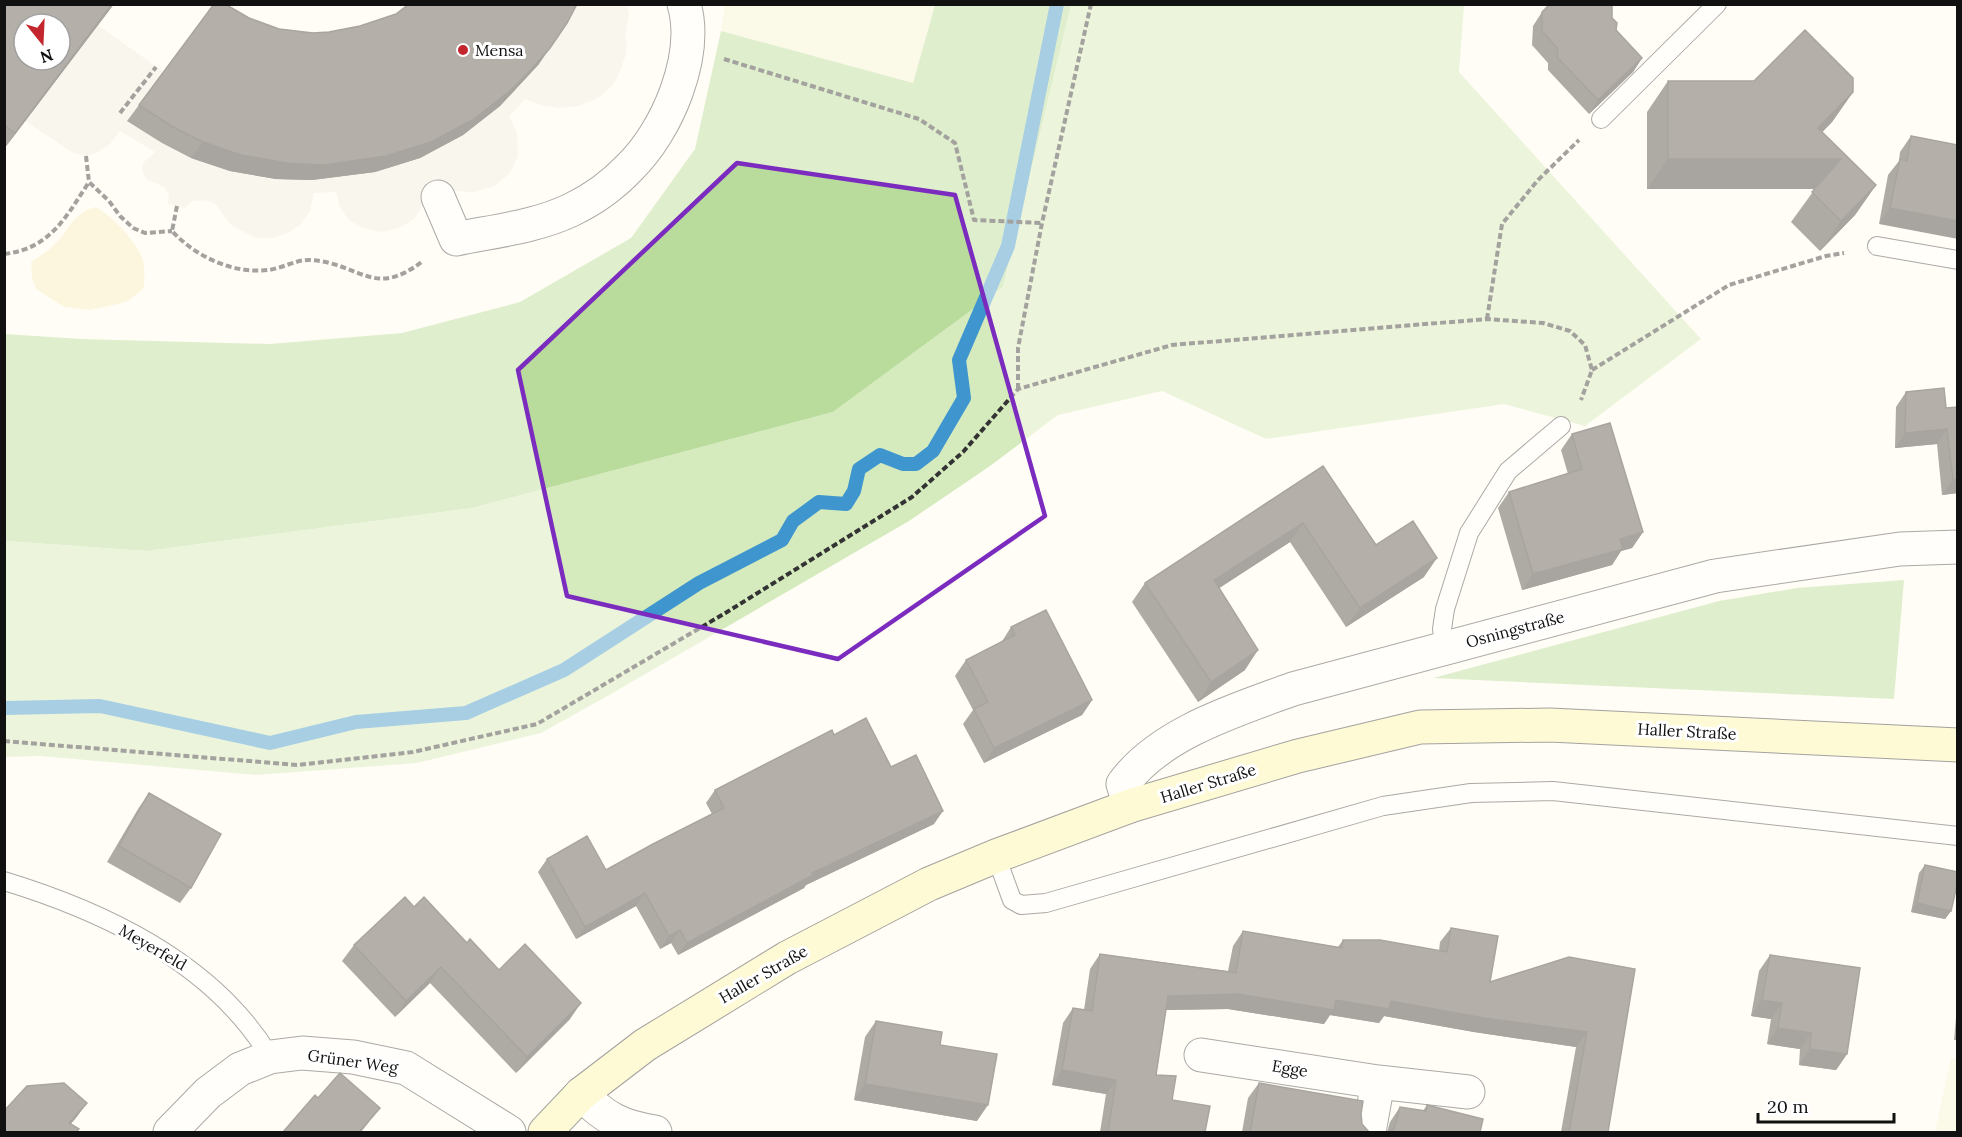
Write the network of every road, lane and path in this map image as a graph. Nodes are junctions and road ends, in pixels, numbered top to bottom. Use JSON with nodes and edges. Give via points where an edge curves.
{"nodes":[{"id":1,"x":684,"y":4,"type":"edge"},
{"id":2,"x":1091,"y":4,"type":"edge"},
{"id":3,"x":1717,"y":4,"type":"edge"},
{"id":4,"x":686,"y":49,"type":"junction"},
{"id":5,"x":156,"y":67,"type":"dead end"},
{"id":6,"x":120,"y":112,"type":"dead end"},
{"id":7,"x":1601,"y":119,"type":"joint"},
{"id":8,"x":86,"y":156,"type":"dead end"},
{"id":9,"x":89,"y":182,"type":"junction"},
{"id":10,"x":438,"y":197,"type":"dead end"},
{"id":11,"x":177,"y":206,"type":"dead end"},
{"id":12,"x":1042,"y":223,"type":"junction"},
{"id":13,"x":172,"y":231,"type":"junction"},
{"id":14,"x":456,"y":239,"type":"junction"},
{"id":15,"x":1877,"y":246,"type":"joint"},
{"id":16,"x":4,"y":254,"type":"edge"},
{"id":17,"x":1958,"y":260,"type":"edge"},
{"id":18,"x":1486,"y":319,"type":"junction"},
{"id":19,"x":1592,"y":370,"type":"junction"},
{"id":20,"x":1018,"y":389,"type":"junction"},
{"id":21,"x":1561,"y":426,"type":"joint"},
{"id":22,"x":1958,"y":547,"type":"edge"},
{"id":23,"x":1445,"y":648,"type":"junction"},
{"id":24,"x":4,"y":741,"type":"edge"},
{"id":25,"x":1958,"y":745,"type":"edge"},
{"id":26,"x":1130,"y":806,"type":"junction"},
{"id":27,"x":1958,"y":836,"type":"edge"},
{"id":28,"x":996,"y":856,"type":"junction"},
{"id":29,"x":4,"y":881,"type":"edge"},
{"id":30,"x":1201,"y":1055,"type":"dead end"},
{"id":31,"x":270,"y":1057,"type":"junction"},
{"id":32,"x":1378,"y":1082,"type":"junction"},
{"id":33,"x":1468,"y":1092,"type":"dead end"},
{"id":34,"x":581,"y":1094,"type":"junction"},
{"id":35,"x":170,"y":1132,"type":"edge"},
{"id":36,"x":509,"y":1132,"type":"edge"},
{"id":37,"x":545,"y":1132,"type":"edge"},
{"id":38,"x":655,"y":1132,"type":"edge"},
{"id":39,"x":1369,"y":1132,"type":"edge"}],
"edges":[{"from":1,"to":4,"type":"street"},
{"from":2,"to":12,"type":"path"},
{"from":3,"to":7,"type":"lane"},
{"from":4,"to":12,"type":"path","via":[[919,119],[955,143],[974,220]]},
{"from":4,"to":14,"type":"street","via":[[668,112],[630,168],[593,197],[548,220]]},
{"from":5,"to":6,"type":"path"},
{"from":7,"to":18,"type":"path","via":[[1538,180],[1502,224]]},
{"from":8,"to":9,"type":"path"},
{"from":9,"to":13,"type":"path","via":[[133,228],[146,233]]},
{"from":9,"to":16,"type":"path","via":[[52,234],[20,253]]},
{"from":10,"to":14,"type":"street"},
{"from":11,"to":13,"type":"path"},
{"from":12,"to":20,"type":"path","via":[[1018,348]]},
{"from":13,"to":14,"type":"path","via":[[196,252],[233,267],[268,270],[309,260],[371,278],[390,279],[408,273]]},
{"from":15,"to":17,"type":"lane"},
{"from":15,"to":19,"type":"path","via":[[1826,256],[1729,285]]},
{"from":18,"to":19,"type":"path","via":[[1543,323],[1570,331],[1585,345]]},
{"from":18,"to":20,"type":"path","via":[[1172,345]]},
{"from":19,"to":21,"type":"path","via":[[1580,404]]},
{"from":20,"to":24,"type":"path","via":[[963,452],[912,497],[537,724],[413,752],[297,765]]},
{"from":21,"to":23,"type":"lane","via":[[1508,471],[1469,533],[1445,609]]},
{"from":22,"to":23,"type":"street","name":"Osningstraße","via":[[1900,549],[1714,576]]},
{"from":23,"to":26,"type":"street","name":"Osningstraße","via":[[1293,689],[1227,713],[1167,744],[1135,768],[1123,784]]},
{"from":25,"to":26,"type":"street","name":"Haller Straße","via":[[1550,725],[1420,727],[1298,756]]},
{"from":26,"to":28,"type":"street","name":"Haller Straße"},
{"from":27,"to":28,"type":"lane","via":[[1553,791],[1471,793],[1383,806],[1046,903],[1022,905],[1012,900]]},
{"from":28,"to":34,"type":"street","name":"Haller Straße","via":[[929,884],[788,958],[645,1045]]},
{"from":29,"to":31,"type":"lane","name":"Meyerfeld","via":[[51,896],[131,932],[195,972],[236,1010]]},
{"from":30,"to":32,"type":"street","name":"Egge"},
{"from":31,"to":35,"type":"street","name":"Grüner Weg","via":[[240,1069],[208,1093]]},
{"from":31,"to":36,"type":"street","name":"Grüner Weg","via":[[302,1053],[352,1057],[406,1068]]},
{"from":32,"to":33,"type":"street","name":"Egge"},
{"from":32,"to":39,"type":"street"},
{"from":34,"to":37,"type":"street","name":"Haller Straße"},
{"from":34,"to":38,"type":"street","via":[[602,1114],[621,1124]]}]}
